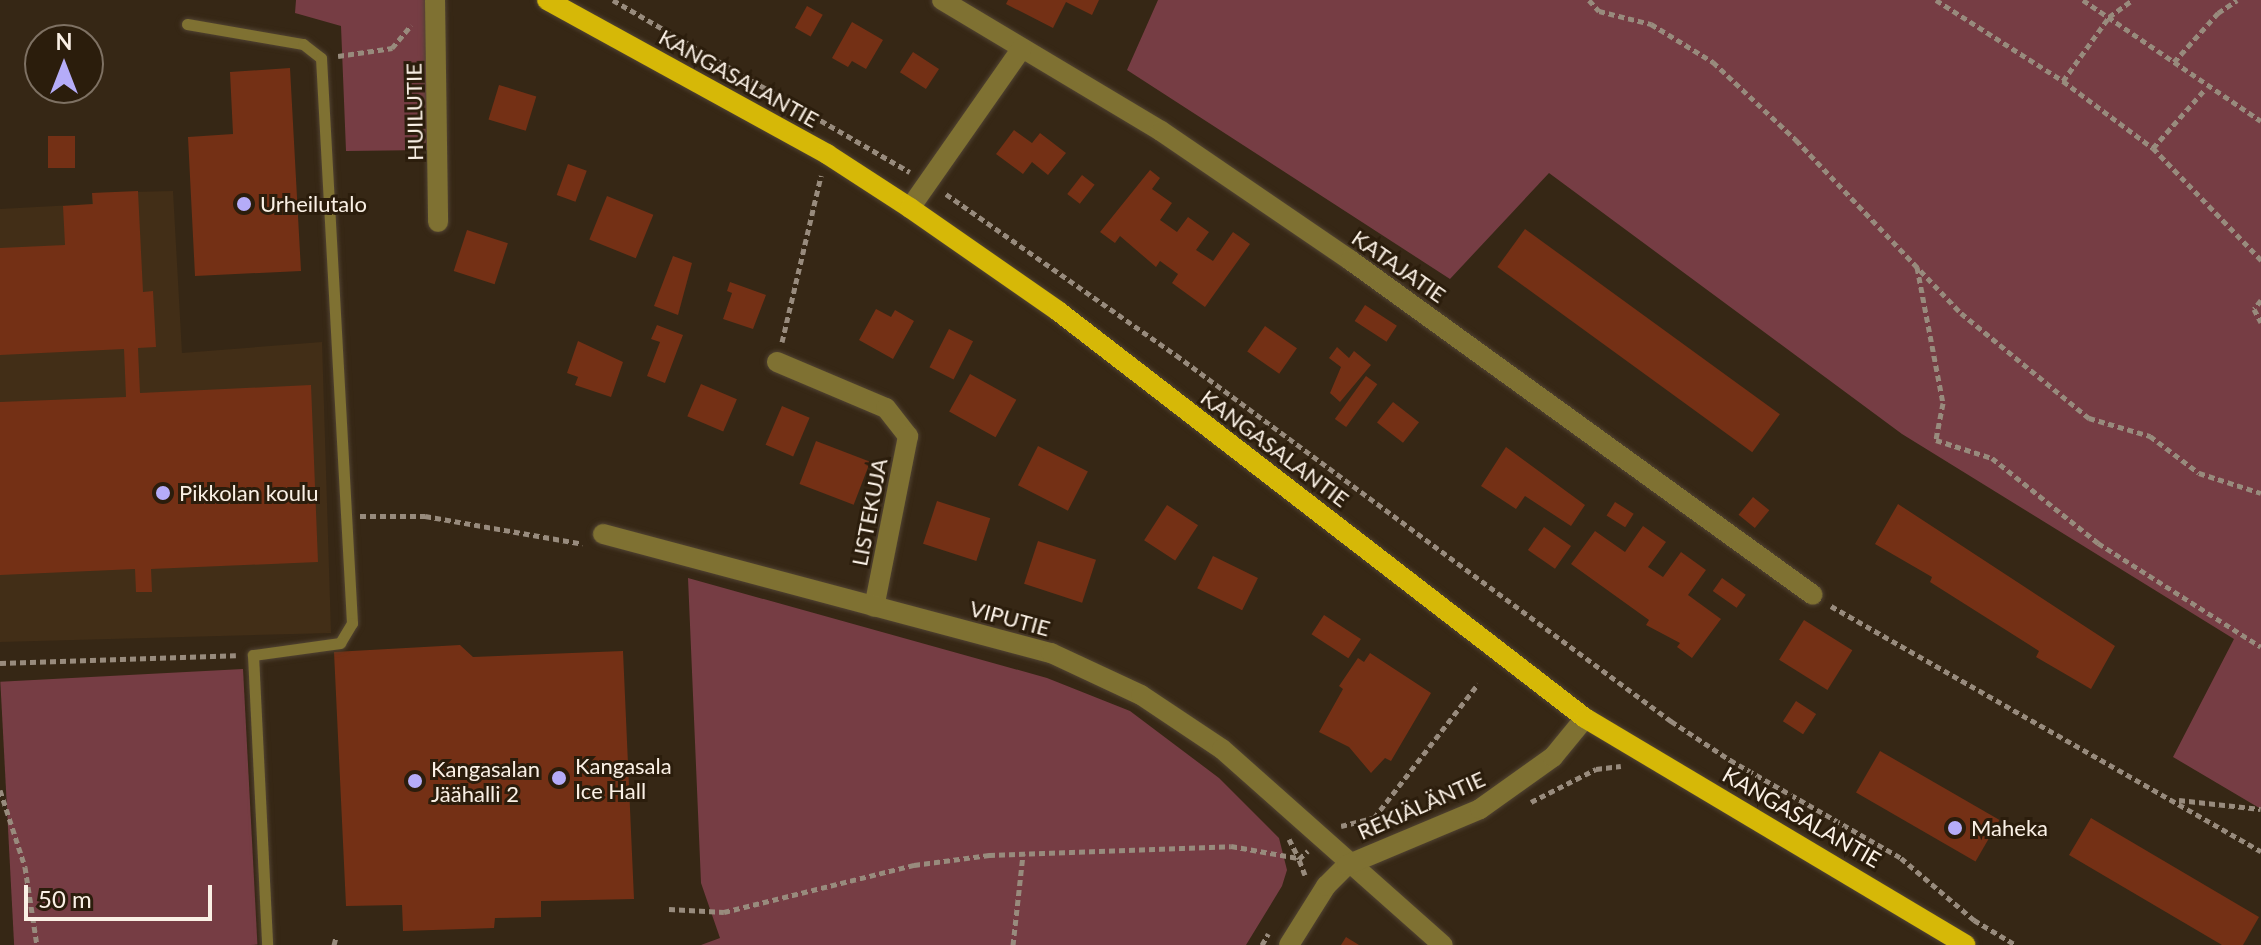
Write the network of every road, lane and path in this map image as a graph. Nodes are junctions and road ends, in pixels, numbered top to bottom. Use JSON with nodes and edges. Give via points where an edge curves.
{"nodes":[{"id":1,"x":435,"y":0,"type":"edge"},
{"id":2,"x":547,"y":0,"type":"edge"},
{"id":3,"x":613,"y":0,"type":"edge"},
{"id":4,"x":942,"y":0,"type":"edge"},
{"id":5,"x":1589,"y":0,"type":"edge"},
{"id":6,"x":1936,"y":0,"type":"edge"},
{"id":7,"x":2083,"y":0,"type":"edge"},
{"id":8,"x":2132,"y":0,"type":"edge"},
{"id":9,"x":2237,"y":0,"type":"edge"},
{"id":10,"x":412,"y":16,"type":"dead end"},
{"id":11,"x":2109,"y":17,"type":"junction"},
{"id":12,"x":187,"y":24,"type":"dead end"},
{"id":13,"x":1022,"y":48,"type":"junction"},
{"id":14,"x":321,"y":58,"type":"junction"},
{"id":15,"x":2174,"y":62,"type":"junction"},
{"id":16,"x":2063,"y":81,"type":"junction"},
{"id":17,"x":2206,"y":88,"type":"junction"},
{"id":18,"x":2261,"y":121,"type":"edge"},
{"id":19,"x":2153,"y":148,"type":"junction"},
{"id":20,"x":827,"y":154,"type":"junction"},
{"id":21,"x":928,"y":182,"type":"junction"},
{"id":22,"x":910,"y":208,"type":"junction"},
{"id":23,"x":438,"y":222,"type":"dead end"},
{"id":24,"x":2261,"y":260,"type":"edge"},
{"id":25,"x":1916,"y":266,"type":"junction"},
{"id":26,"x":2261,"y":300,"type":"edge"},
{"id":27,"x":2261,"y":322,"type":"edge"},
{"id":28,"x":777,"y":362,"type":"joint"},
{"id":29,"x":2261,"y":493,"type":"edge"},
{"id":30,"x":347,"y":516,"type":"junction"},
{"id":31,"x":597,"y":540,"type":"joint"},
{"id":32,"x":1813,"y":595,"type":"joint"},
{"id":33,"x":874,"y":607,"type":"junction"},
{"id":34,"x":2261,"y":647,"type":"edge"},
{"id":35,"x":253,"y":655,"type":"junction"},
{"id":36,"x":0,"y":663,"type":"edge"},
{"id":37,"x":1478,"y":684,"type":"dead end"},
{"id":38,"x":1585,"y":718,"type":"junction"},
{"id":39,"x":1633,"y":769,"type":"dead end"},
{"id":40,"x":0,"y":790,"type":"edge"},
{"id":41,"x":2178,"y":800,"type":"junction"},
{"id":42,"x":1529,"y":804,"type":"dead end"},
{"id":43,"x":2261,"y":809,"type":"edge"},
{"id":44,"x":1281,"y":830,"type":"dead end"},
{"id":45,"x":1320,"y":840,"type":"junction"},
{"id":46,"x":2261,"y":851,"type":"edge"},
{"id":47,"x":1023,"y":854,"type":"junction"},
{"id":48,"x":1299,"y":859,"type":"junction"},
{"id":49,"x":1347,"y":865,"type":"junction"},
{"id":50,"x":1306,"y":873,"type":"junction"},
{"id":51,"x":1299,"y":885,"type":"dead end"},
{"id":52,"x":1326,"y":886,"type":"junction"},
{"id":53,"x":669,"y":909,"type":"dead end"},
{"id":54,"x":1276,"y":921,"type":"dead end"},
{"id":55,"x":336,"y":937,"type":"dead end"},
{"id":56,"x":37,"y":945,"type":"edge"},
{"id":57,"x":267,"y":945,"type":"edge"},
{"id":58,"x":334,"y":945,"type":"edge"},
{"id":59,"x":1013,"y":945,"type":"edge"},
{"id":60,"x":1262,"y":945,"type":"edge"},
{"id":61,"x":1289,"y":945,"type":"edge"},
{"id":62,"x":1443,"y":945,"type":"edge"},
{"id":63,"x":1966,"y":945,"type":"edge"},
{"id":64,"x":2016,"y":945,"type":"edge"}],
"edges":[{"from":1,"to":23,"type":"street","name":"HUILUTIE"},
{"from":2,"to":20,"type":"main road","name":"KANGASALANTIE"},
{"from":3,"to":21,"type":"path"},
{"from":4,"to":13,"type":"street","name":"KATAJATIE"},
{"from":5,"to":25,"type":"path","via":[[1599,11],[1651,24],[1713,62]]},
{"from":6,"to":16,"type":"path"},
{"from":7,"to":11,"type":"path"},
{"from":8,"to":11,"type":"path"},
{"from":9,"to":15,"type":"path"},
{"from":10,"to":14,"type":"path","via":[[410,31],[392,48]]},
{"from":11,"to":15,"type":"path"},
{"from":11,"to":16,"type":"path"},
{"from":12,"to":14,"type":"lane","via":[[303,44]]},
{"from":13,"to":21,"type":"street"},
{"from":13,"to":32,"type":"street","name":"KATAJATIE","via":[[1161,131],[1350,260]]},
{"from":14,"to":30,"type":"lane"},
{"from":15,"to":17,"type":"path"},
{"from":16,"to":19,"type":"path"},
{"from":17,"to":18,"type":"path"},
{"from":17,"to":19,"type":"path"},
{"from":19,"to":24,"type":"path"},
{"from":20,"to":22,"type":"main road","name":"KANGASALANTIE"},
{"from":20,"to":28,"type":"path"},
{"from":21,"to":22,"type":"street"},
{"from":21,"to":64,"type":"path","via":[[1176,355],[1633,694],[1730,760],[1901,858],[1974,920]]},
{"from":22,"to":38,"type":"main road","name":"KANGASALANTIE","via":[[1058,311]]},
{"from":25,"to":29,"type":"path","via":[[2008,355],[2089,418],[2150,436],[2199,473]]},
{"from":25,"to":34,"type":"path","via":[[1943,403],[1936,440],[1992,458],[2098,543]]},
{"from":26,"to":27,"type":"path","via":[[2254,309]]},
{"from":28,"to":33,"type":"street","name":"LISTEKUJA","via":[[886,408],[908,436]]},
{"from":30,"to":31,"type":"path","via":[[425,516]]},
{"from":30,"to":35,"type":"lane","via":[[350,633],[340,643]]},
{"from":31,"to":33,"type":"street","name":"VIPUTIE"},
{"from":32,"to":41,"type":"path","via":[[2040,728]]},
{"from":33,"to":45,"type":"street","name":"VIPUTIE","via":[[1051,653],[1141,695],[1222,749]]},
{"from":35,"to":36,"type":"path"},
{"from":35,"to":57,"type":"lane"},
{"from":37,"to":45,"type":"path","via":[[1374,818],[1338,826]]},
{"from":38,"to":49,"type":"street","name":"REKIÄLÄNTIE","via":[[1553,757],[1480,809]]},
{"from":38,"to":63,"type":"main road","name":"KANGASALANTIE"},
{"from":39,"to":42,"type":"path","via":[[1596,769]]},
{"from":40,"to":56,"type":"path","via":[[25,867]]},
{"from":41,"to":43,"type":"path"},
{"from":41,"to":46,"type":"path"},
{"from":44,"to":48,"type":"path"},
{"from":45,"to":48,"type":"path"},
{"from":45,"to":49,"type":"street","name":"VIPUTIE"},
{"from":47,"to":48,"type":"path","via":[[1231,846]]},
{"from":47,"to":53,"type":"path","via":[[914,865],[724,912]]},
{"from":47,"to":59,"type":"path"},
{"from":48,"to":50,"type":"path"},
{"from":49,"to":52,"type":"street","name":"REKIÄLÄNTIE"},
{"from":49,"to":62,"type":"street","name":"VIPUTIE"},
{"from":50,"to":51,"type":"path"},
{"from":50,"to":52,"type":"path"},
{"from":52,"to":61,"type":"street","name":"REKIÄLÄNTIE"},
{"from":54,"to":60,"type":"path"},
{"from":55,"to":58,"type":"path"}]}
